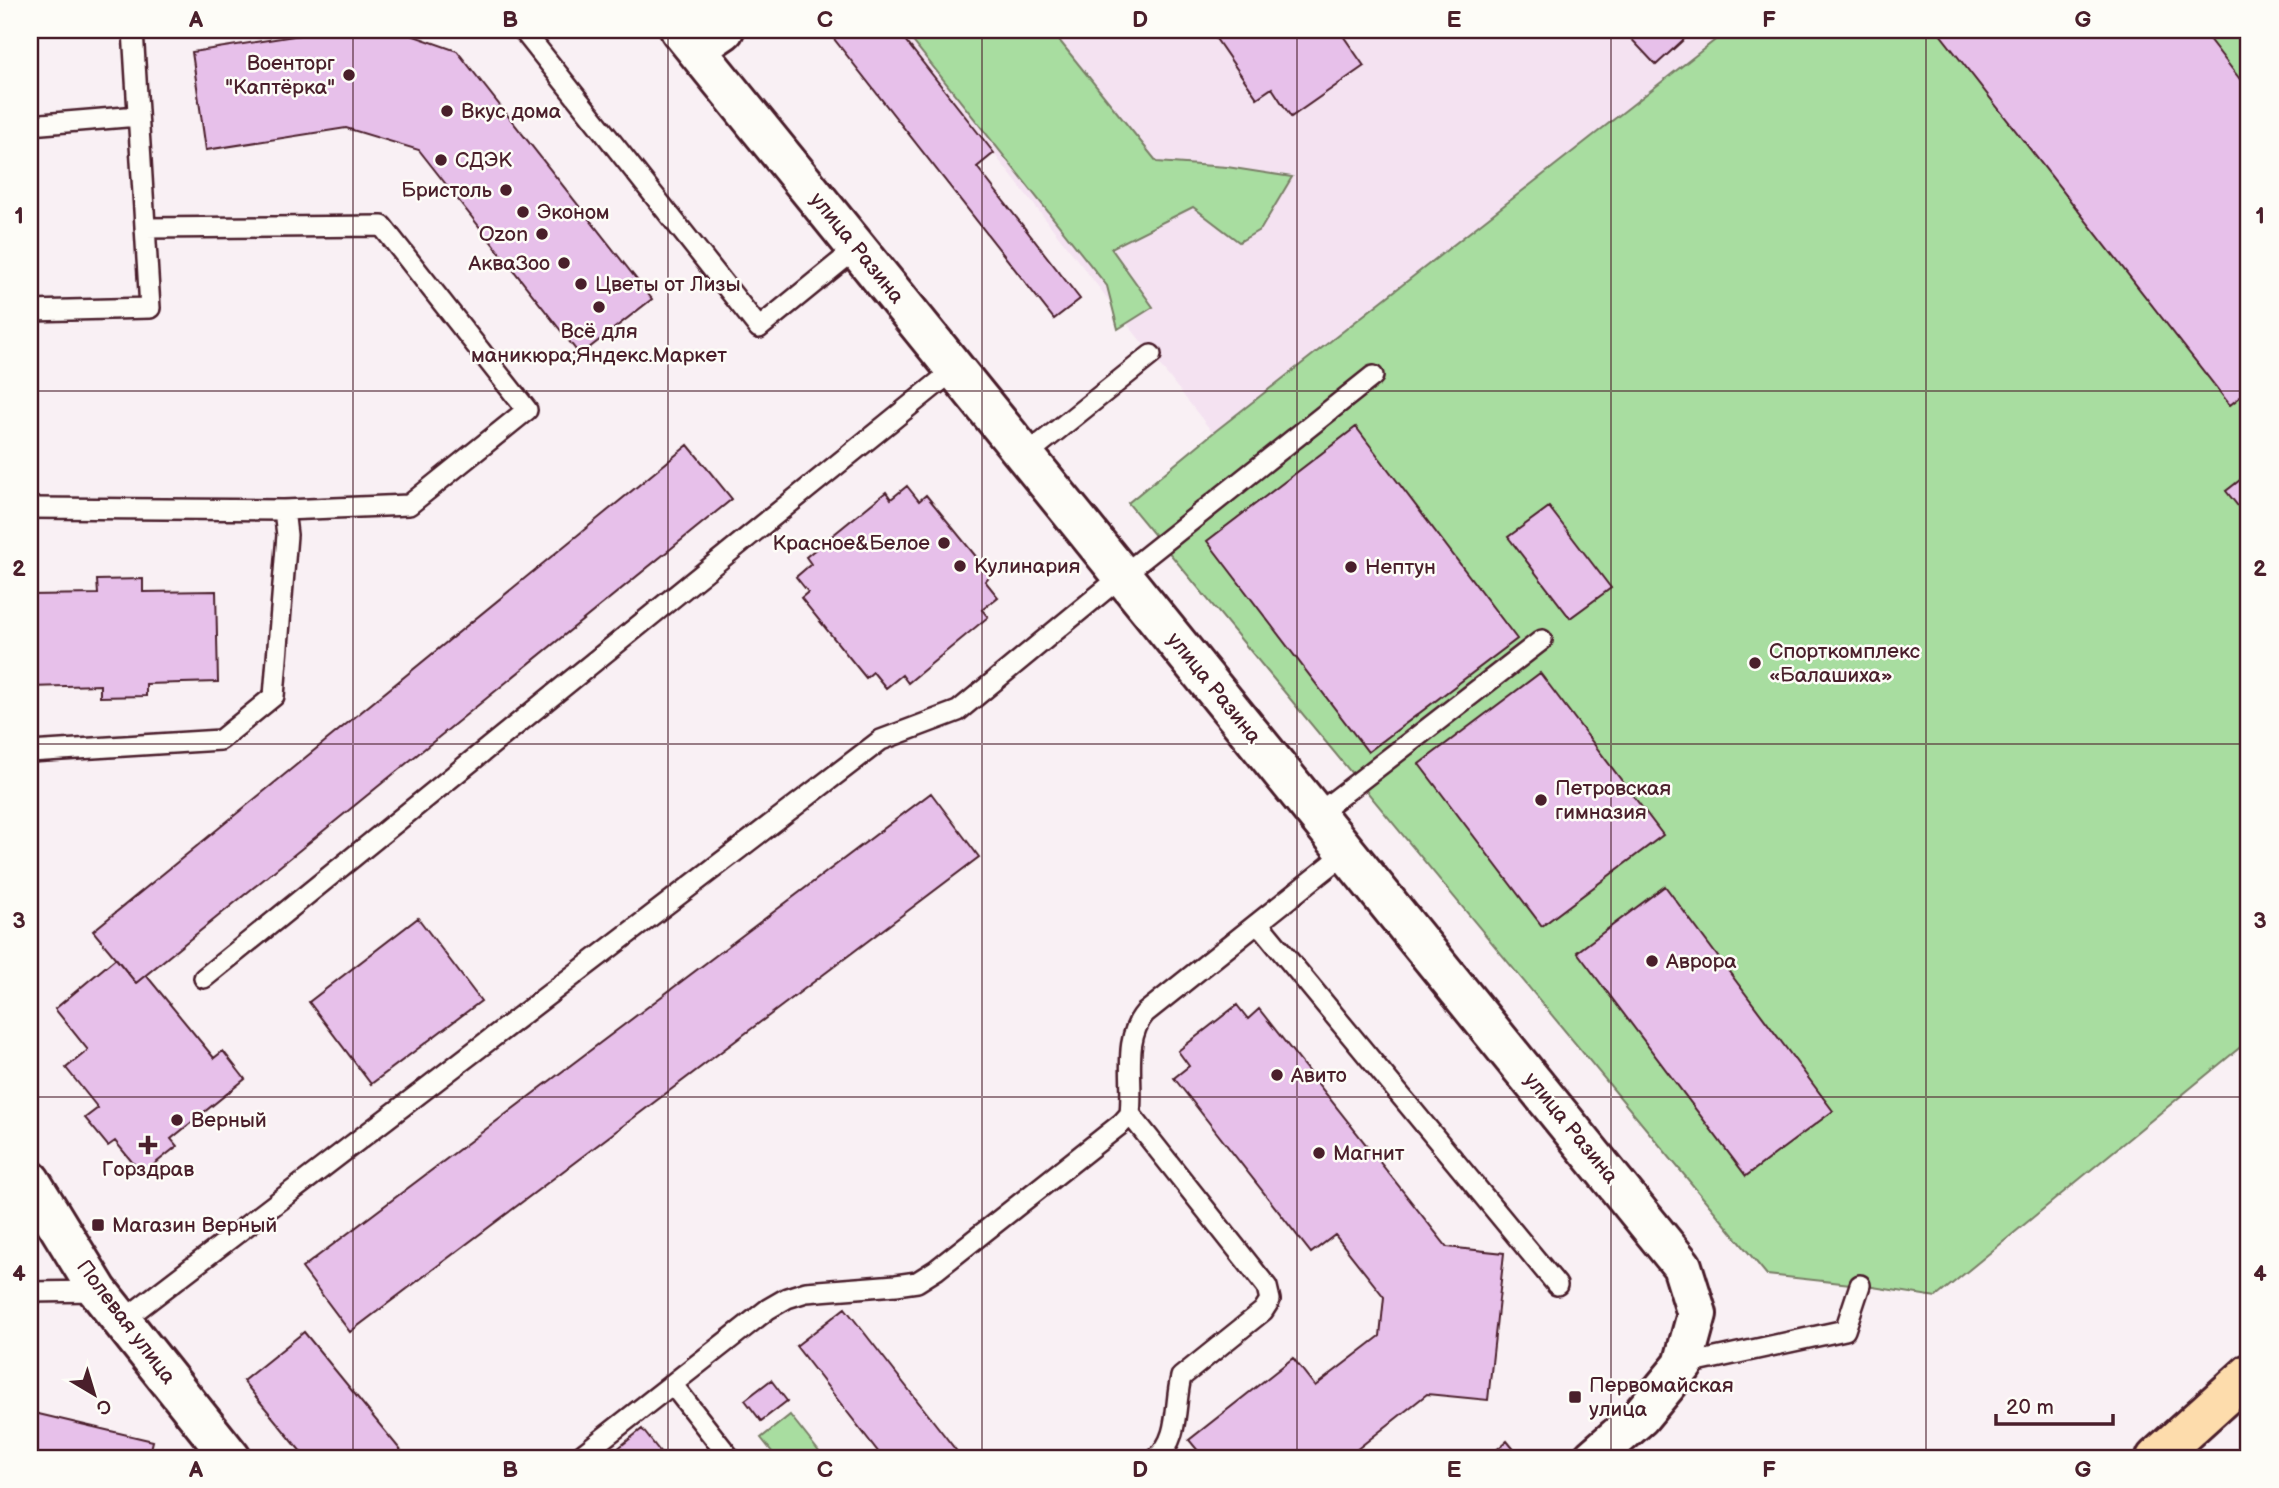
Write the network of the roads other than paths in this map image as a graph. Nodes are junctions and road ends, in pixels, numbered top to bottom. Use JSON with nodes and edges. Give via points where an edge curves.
{"nodes":[{"id":1,"x":133,"y":30,"type":"edge"},
{"id":2,"x":523,"y":30,"type":"edge"},
{"id":3,"x":700,"y":36,"type":"edge"},
{"id":4,"x":138,"y":116,"type":"junction"},
{"id":5,"x":30,"y":125,"type":"edge"},
{"id":6,"x":145,"y":228,"type":"junction"},
{"id":7,"x":857,"y":248,"type":"junction"},
{"id":8,"x":30,"y":311,"type":"edge"},
{"id":9,"x":1152,"y":355,"type":"dead end"},
{"id":10,"x":955,"y":369,"type":"junction"},
{"id":11,"x":1373,"y":376,"type":"dead end"},
{"id":12,"x":1026,"y":456,"type":"junction"},
{"id":13,"x":30,"y":508,"type":"edge"},
{"id":14,"x":284,"y":510,"type":"junction"},
{"id":15,"x":1123,"y":575,"type":"junction"},
{"id":16,"x":1542,"y":640,"type":"dead end"},
{"id":17,"x":30,"y":752,"type":"edge"},
{"id":18,"x":1317,"y":814,"type":"junction"},
{"id":19,"x":1347,"y":852,"type":"junction"},
{"id":20,"x":1258,"y":923,"type":"junction"},
{"id":21,"x":204,"y":978,"type":"dead end"},
{"id":22,"x":1130,"y":1114,"type":"junction"},
{"id":23,"x":30,"y":1180,"type":"edge"},
{"id":24,"x":1557,"y":1285,"type":"dead end"},
{"id":25,"x":1860,"y":1285,"type":"dead end"},
{"id":26,"x":98,"y":1291,"type":"junction"},
{"id":27,"x":30,"y":1292,"type":"edge"},
{"id":28,"x":121,"y":1322,"type":"junction"},
{"id":29,"x":1683,"y":1365,"type":"junction"},
{"id":30,"x":2249,"y":1374,"type":"edge"},
{"id":31,"x":672,"y":1384,"type":"junction"},
{"id":32,"x":231,"y":1458,"type":"edge"},
{"id":33,"x":578,"y":1458,"type":"edge"},
{"id":34,"x":730,"y":1458,"type":"edge"},
{"id":35,"x":1156,"y":1458,"type":"edge"},
{"id":36,"x":1593,"y":1458,"type":"edge"},
{"id":37,"x":2156,"y":1458,"type":"edge"}],
"edges":[{"from":1,"to":4,"type":"lane"},
{"from":2,"to":7,"type":"lane","via":[[759,328]]},
{"from":3,"to":7,"type":"main road","name":"улица Разина"},
{"from":4,"to":5,"type":"lane"},
{"from":4,"to":6,"type":"lane"},
{"from":6,"to":8,"type":"lane","via":[[150,308]]},
{"from":6,"to":14,"type":"lane","via":[[382,226],[527,410],[409,505]]},
{"from":7,"to":10,"type":"main road","name":"улица Разина"},
{"from":9,"to":12,"type":"lane"},
{"from":10,"to":12,"type":"main road","name":"улица Разина"},
{"from":10,"to":21,"type":"lane"},
{"from":11,"to":15,"type":"lane"},
{"from":12,"to":15,"type":"main road","name":"улица Разина"},
{"from":13,"to":14,"type":"lane"},
{"from":14,"to":17,"type":"lane","via":[[287,535],[274,696],[219,740]]},
{"from":15,"to":18,"type":"main road","name":"улица Разина"},
{"from":15,"to":28,"type":"lane","via":[[958,711],[881,740]]},
{"from":16,"to":18,"type":"lane"},
{"from":18,"to":19,"type":"main road","name":"улица Разина"},
{"from":19,"to":20,"type":"lane"},
{"from":19,"to":29,"type":"main road","name":"улица Разина","via":[[1682,1266],[1697,1314]]},
{"from":20,"to":22,"type":"lane","via":[[1137,1023],[1131,1037]]},
{"from":20,"to":24,"type":"lane"},
{"from":22,"to":31,"type":"lane","via":[[917,1282],[807,1292],[788,1298]]},
{"from":22,"to":35,"type":"lane","via":[[1267,1287],[1270,1300],[1263,1311],[1181,1377],[1169,1445]]},
{"from":23,"to":26,"type":"main road","name":"Полевая улица"},
{"from":25,"to":29,"type":"lane","via":[[1845,1330]]},
{"from":26,"to":27,"type":"lane"},
{"from":26,"to":28,"type":"main road","name":"Полевая улица"},
{"from":28,"to":32,"type":"main road","name":"Полевая улица"},
{"from":29,"to":36,"type":"main road","via":[[1640,1417]]},
{"from":30,"to":37,"type":"main road"},
{"from":31,"to":33,"type":"lane"},
{"from":31,"to":34,"type":"lane"}]}
